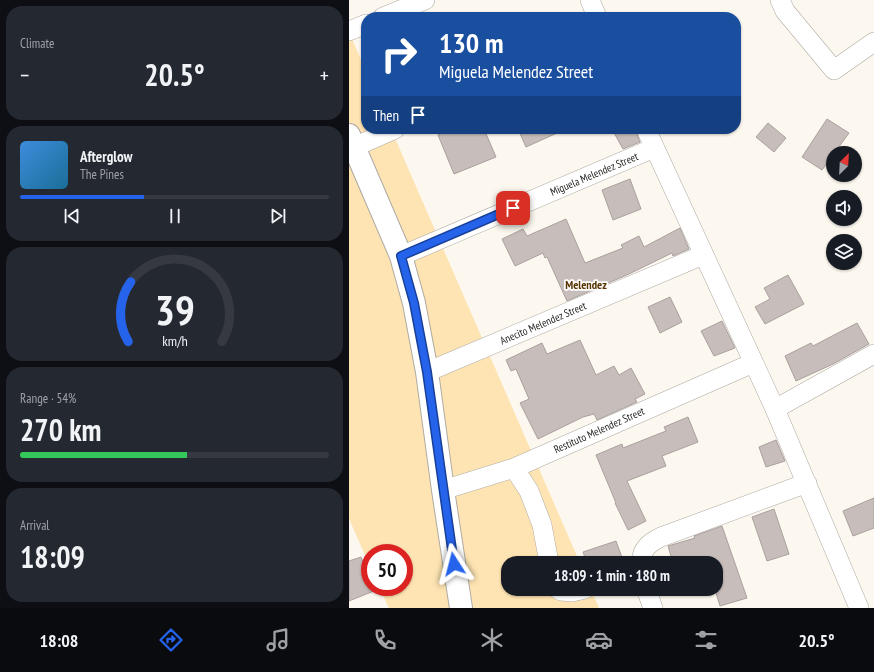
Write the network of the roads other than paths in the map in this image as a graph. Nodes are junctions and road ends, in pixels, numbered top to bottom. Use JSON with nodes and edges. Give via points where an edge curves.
{"nodes":[{"id":1,"x":425,"y":0,"type":"edge"},
{"id":2,"x":590,"y":0,"type":"edge"},
{"id":3,"x":780,"y":0,"type":"edge"},
{"id":4,"x":395,"y":12,"type":"edge"},
{"id":5,"x":595,"y":12,"type":"edge"},
{"id":6,"x":361,"y":26,"type":"edge"},
{"id":7,"x":349,"y":30,"type":"edge"},
{"id":8,"x":874,"y":42,"type":"edge"},
{"id":9,"x":377,"y":134,"type":"edge"},
{"id":10,"x":648,"y":134,"type":"edge"},
{"id":11,"x":352,"y":141,"type":"edge"},
{"id":12,"x":654,"y":148,"type":"junction"},
{"id":13,"x":703,"y":255,"type":"junction"},
{"id":14,"x":401,"y":256,"type":"junction"},
{"id":15,"x":872,"y":359,"type":"edge"},
{"id":16,"x":753,"y":363,"type":"junction"},
{"id":17,"x":427,"y":372,"type":"junction"},
{"id":18,"x":775,"y":408,"type":"junction"},
{"id":19,"x":514,"y":468,"type":"junction"},
{"id":20,"x":807,"y":483,"type":"junction"},
{"id":21,"x":443,"y":490,"type":"junction"},
{"id":22,"x":548,"y":556,"type":"edge"},
{"id":23,"x":642,"y":556,"type":"edge"},
{"id":24,"x":649,"y":596,"type":"edge"},
{"id":25,"x":461,"y":608,"type":"edge"},
{"id":26,"x":653,"y":608,"type":"edge"},
{"id":27,"x":859,"y":608,"type":"edge"}],
"edges":[{"from":1,"to":4,"type":"street"},
{"from":2,"to":5,"type":"street"},
{"from":3,"to":8,"type":"street","via":[[785,11],[834,70]]},
{"from":6,"to":7,"type":"street"},
{"from":9,"to":11,"type":"street"},
{"from":10,"to":12,"type":"street"},
{"from":11,"to":14,"type":"main road"},
{"from":12,"to":13,"type":"street"},
{"from":12,"to":14,"type":"street","name":"Miguela Melendez Street"},
{"from":13,"to":16,"type":"street"},
{"from":13,"to":17,"type":"street","name":"Anecito Melendez Street"},
{"from":14,"to":17,"type":"main road","via":[[414,303]]},
{"from":15,"to":18,"type":"street"},
{"from":16,"to":18,"type":"street"},
{"from":16,"to":19,"type":"street","name":"Restituto Melendez Street"},
{"from":17,"to":21,"type":"main road"},
{"from":18,"to":20,"type":"street"},
{"from":19,"to":21,"type":"street","name":"Restituto Melendez Street"},
{"from":19,"to":22,"type":"street","via":[[529,491],[540,518]]},
{"from":20,"to":23,"type":"street","via":[[661,537],[648,544]]},
{"from":20,"to":27,"type":"street"},
{"from":21,"to":25,"type":"main road"},
{"from":24,"to":26,"type":"street"}]}
